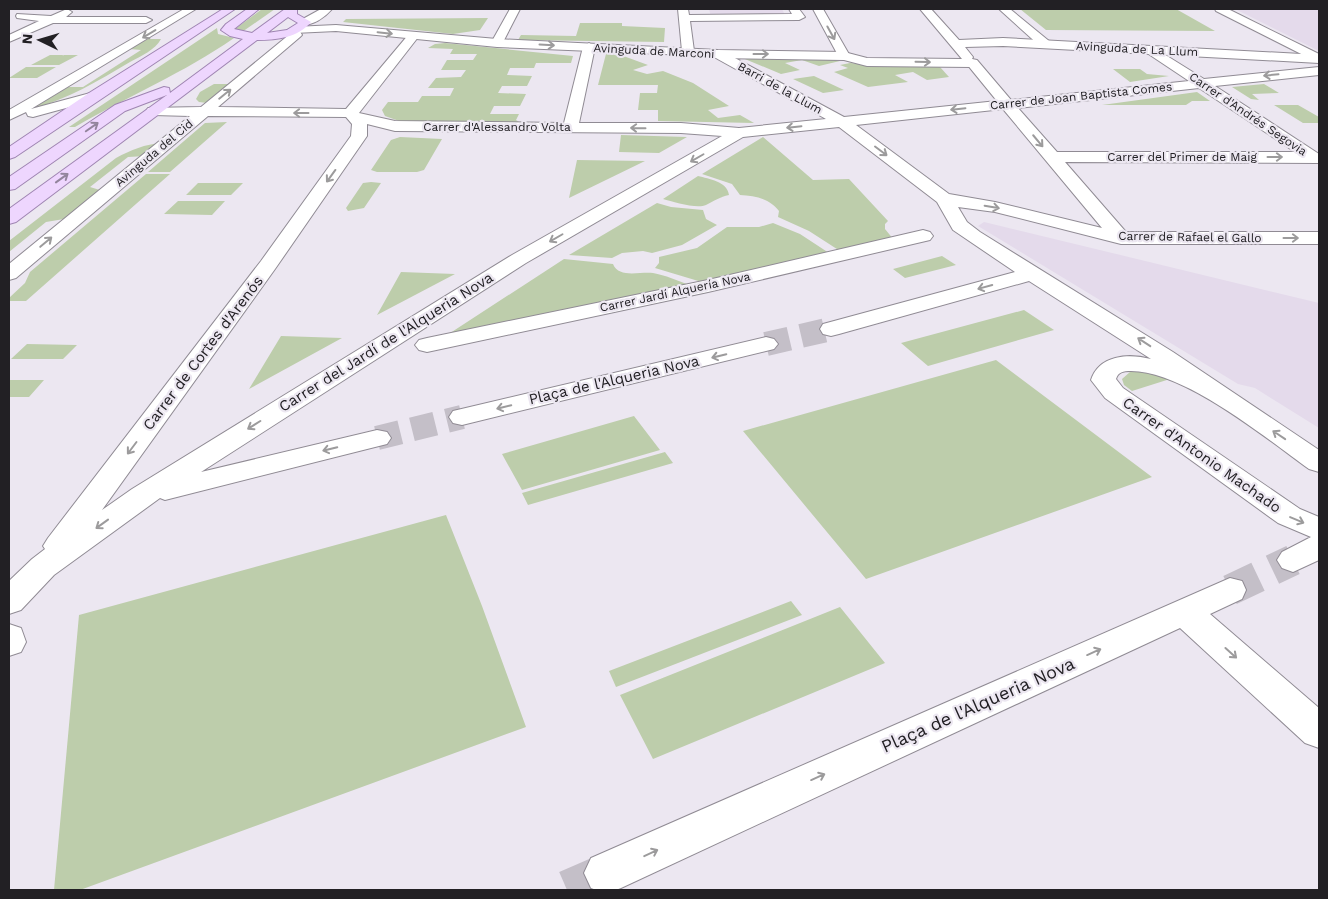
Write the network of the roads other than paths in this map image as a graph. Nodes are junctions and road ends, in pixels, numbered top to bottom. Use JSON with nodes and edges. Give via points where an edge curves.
{"nodes":[{"id":1,"x":38,"y":9,"type":"edge"},
{"id":2,"x":73,"y":9,"type":"edge"},
{"id":3,"x":191,"y":9,"type":"edge"},
{"id":4,"x":230,"y":9,"type":"edge"},
{"id":5,"x":254,"y":9,"type":"edge"},
{"id":6,"x":292,"y":9,"type":"edge"},
{"id":7,"x":327,"y":9,"type":"edge"},
{"id":8,"x":515,"y":9,"type":"edge"},
{"id":9,"x":794,"y":9,"type":"edge"},
{"id":10,"x":818,"y":9,"type":"edge"},
{"id":11,"x":925,"y":9,"type":"edge"},
{"id":12,"x":1004,"y":9,"type":"edge"},
{"id":13,"x":1220,"y":9,"type":"edge"},
{"id":14,"x":683,"y":14,"type":"edge"},
{"id":15,"x":52,"y":19,"type":"junction"},
{"id":16,"x":146,"y":20,"type":"dead end"},
{"id":17,"x":299,"y":26,"type":"junction"},
{"id":18,"x":413,"y":36,"type":"junction"},
{"id":19,"x":253,"y":37,"type":"junction"},
{"id":20,"x":9,"y":39,"type":"edge"},
{"id":21,"x":497,"y":43,"type":"junction"},
{"id":22,"x":956,"y":44,"type":"junction"},
{"id":23,"x":1045,"y":44,"type":"junction"},
{"id":24,"x":590,"y":47,"type":"junction"},
{"id":25,"x":688,"y":50,"type":"junction"},
{"id":26,"x":1151,"y":50,"type":"junction"},
{"id":27,"x":718,"y":54,"type":"junction"},
{"id":28,"x":844,"y":56,"type":"junction"},
{"id":29,"x":1319,"y":59,"type":"edge"},
{"id":30,"x":972,"y":63,"type":"junction"},
{"id":31,"x":1319,"y":70,"type":"edge"},
{"id":32,"x":202,"y":75,"type":"junction"},
{"id":33,"x":1202,"y":82,"type":"junction"},
{"id":34,"x":94,"y":96,"type":"junction"},
{"id":35,"x":1007,"y":104,"type":"junction"},
{"id":36,"x":153,"y":111,"type":"junction"},
{"id":37,"x":203,"y":112,"type":"junction"},
{"id":38,"x":9,"y":118,"type":"edge"},
{"id":39,"x":355,"y":122,"type":"junction"},
{"id":40,"x":842,"y":122,"type":"junction"},
{"id":41,"x":571,"y":126,"type":"junction"},
{"id":42,"x":739,"y":133,"type":"junction"},
{"id":43,"x":9,"y":154,"type":"edge"},
{"id":44,"x":1052,"y":157,"type":"junction"},
{"id":45,"x":1316,"y":159,"type":"edge"},
{"id":46,"x":9,"y":185,"type":"edge"},
{"id":47,"x":944,"y":199,"type":"junction"},
{"id":48,"x":9,"y":218,"type":"edge"},
{"id":49,"x":923,"y":236,"type":"dead end"},
{"id":50,"x":1121,"y":238,"type":"junction"},
{"id":51,"x":1319,"y":238,"type":"edge"},
{"id":52,"x":9,"y":274,"type":"edge"},
{"id":53,"x":1032,"y":274,"type":"junction"},
{"id":54,"x":1090,"y":310,"type":"junction"},
{"id":55,"x":831,"y":329,"type":"tunnel mouth"},
{"id":56,"x":766,"y":344,"type":"tunnel mouth"},
{"id":57,"x":427,"y":345,"type":"dead end"},
{"id":58,"x":1110,"y":367,"type":"junction"},
{"id":59,"x":1226,"y":400,"type":"junction"},
{"id":60,"x":462,"y":417,"type":"tunnel mouth"},
{"id":61,"x":377,"y":438,"type":"tunnel mouth"},
{"id":62,"x":1319,"y":463,"type":"edge"},
{"id":63,"x":142,"y":496,"type":"junction"},
{"id":64,"x":1319,"y":529,"type":"edge"},
{"id":65,"x":43,"y":567,"type":"junction"},
{"id":66,"x":1230,"y":590,"type":"tunnel mouth"},
{"id":67,"x":9,"y":601,"type":"edge"},
{"id":68,"x":1184,"y":611,"type":"junction"},
{"id":69,"x":1319,"y":731,"type":"edge"},
{"id":70,"x":606,"y":873,"type":"tunnel mouth"}],
"edges":[{"from":1,"to":15,"type":"street","via":[[21,16]]},
{"from":2,"to":15,"type":"street"},
{"from":3,"to":38,"type":"street","one_way":true},
{"from":4,"to":34,"type":"main road"},
{"from":5,"to":19,"type":"main road","via":[[227,30]]},
{"from":6,"to":17,"type":"main road"},
{"from":6,"to":19,"type":"main road"},
{"from":7,"to":17,"type":"street","name":"Avinguda del Cid"},
{"from":8,"to":21,"type":"street"},
{"from":9,"to":14,"type":"street","via":[[798,17]]},
{"from":10,"to":28,"type":"street","one_way":true},
{"from":11,"to":22,"type":"street"},
{"from":12,"to":23,"type":"street"},
{"from":13,"to":29,"type":"street"},
{"from":14,"to":25,"type":"street"},
{"from":15,"to":16,"type":"street"},
{"from":15,"to":20,"type":"street"},
{"from":17,"to":18,"type":"street","name":"Avinguda de Marconi","one_way":true},
{"from":17,"to":19,"type":"main road","via":[[284,33]]},
{"from":37,"to":17,"type":"street","name":"Avinguda del Cid","one_way":true,"via":[[296,35]]},
{"from":18,"to":21,"type":"street","name":"Avinguda de Marconi"},
{"from":18,"to":39,"type":"street"},
{"from":19,"to":32,"type":"main road"},
{"from":21,"to":24,"type":"street","name":"Avinguda de Marconi","one_way":true},
{"from":22,"to":23,"type":"street","name":"Avinguda de La Llum"},
{"from":22,"to":30,"type":"street"},
{"from":23,"to":26,"type":"street","name":"Avinguda de La Llum"},
{"from":24,"to":25,"type":"street","name":"Avinguda de Marconi"},
{"from":24,"to":41,"type":"street"},
{"from":25,"to":27,"type":"street","name":"Avinguda de Marconi"},
{"from":26,"to":29,"type":"street","name":"Avinguda de La Llum"},
{"from":26,"to":33,"type":"street","name":"Carrer d'Andrés Segovia"},
{"from":27,"to":28,"type":"street","name":"Avinguda de Marconi","one_way":true},
{"from":27,"to":40,"type":"street","name":"Barri de la Llum"},
{"from":28,"to":30,"type":"street","name":"Avinguda de Marconi","one_way":true,"via":[[867,62]]},
{"from":30,"to":35,"type":"street"},
{"from":31,"to":33,"type":"street","name":"Carrer de Joan Baptista Comes","one_way":true},
{"from":32,"to":36,"type":"main road"},
{"from":46,"to":32,"type":"main road","one_way":true,"via":[[120,108]]},
{"from":33,"to":35,"type":"street","name":"Carrer de Joan Baptista Comes"},
{"from":33,"to":45,"type":"street","name":"Carrer d'Andrés Segovia"},
{"from":34,"to":38,"type":"street"},
{"from":34,"to":43,"type":"main road"},
{"from":35,"to":40,"type":"street","name":"Carrer de Joan Baptista Comes","one_way":true},
{"from":35,"to":44,"type":"street","one_way":true},
{"from":36,"to":37,"type":"street"},
{"from":48,"to":36,"type":"main road","one_way":true},
{"from":39,"to":37,"type":"street","one_way":true},
{"from":52,"to":37,"type":"street","name":"Avinguda del Cid","one_way":true},
{"from":39,"to":41,"type":"street","name":"Carrer d'Alessandro Volta","via":[[381,128]]},
{"from":39,"to":65,"type":"street","name":"Carrer de Cortes d'Arenós","one_way":true,"via":[[268,265]]},
{"from":40,"to":42,"type":"street","name":"Carrer d'Alessandro Volta","one_way":true},
{"from":40,"to":47,"type":"street","name":"Carrer d'Antonio Machado","one_way":true},
{"from":42,"to":41,"type":"street","name":"Carrer d'Alessandro Volta","one_way":true,"via":[[687,128]]},
{"from":42,"to":63,"type":"street","name":"Carrer del Jardí de l'Alqueria Nova","one_way":true,"via":[[519,259]]},
{"from":44,"to":45,"type":"street","name":"Carrer del Primer de Maig","one_way":true},
{"from":44,"to":50,"type":"street"},
{"from":47,"to":50,"type":"street","name":"Carrer de Rafael el Gallo","one_way":true,"via":[[995,207]]},
{"from":47,"to":53,"type":"street","name":"Carrer d'Antonio Machado","via":[[960,226]]},
{"from":49,"to":57,"type":"street","name":"Carrer Jardí Alquería Nova","via":[[708,286]]},
{"from":50,"to":51,"type":"street","name":"Carrer de Rafael el Gallo","one_way":true},
{"from":53,"to":54,"type":"street","name":"Carrer d'Antonio Machado"},
{"from":53,"to":55,"type":"street","one_way":true},
{"from":54,"to":58,"type":"street","name":"Carrer d'Antonio Machado","via":[[1113,335],[1115,346]]},
{"from":59,"to":54,"type":"street","name":"Carrer d'Antonio Machado","one_way":true},
{"from":56,"to":60,"type":"street","name":"Plaça de l'Alqueria Nova","one_way":true},
{"from":58,"to":59,"type":"street","name":"Carrer d'Antonio Machado","via":[[1129,363],[1160,369]]},
{"from":58,"to":64,"type":"street","name":"Carrer d'Antonio Machado","one_way":true,"via":[[1103,380],[1114,393],[1288,516]]},
{"from":62,"to":59,"type":"street","name":"Carrer d'Antonio Machado","one_way":true},
{"from":61,"to":63,"type":"street","one_way":true},
{"from":63,"to":65,"type":"street","name":"Carrer del Jardí de l'Alqueria Nova","one_way":true},
{"from":65,"to":67,"type":"street"},
{"from":66,"to":68,"type":"street","name":"Plaça de l'Alqueria Nova"},
{"from":68,"to":69,"type":"street","one_way":true},
{"from":70,"to":68,"type":"street","name":"Plaça de l'Alqueria Nova","one_way":true}]}
